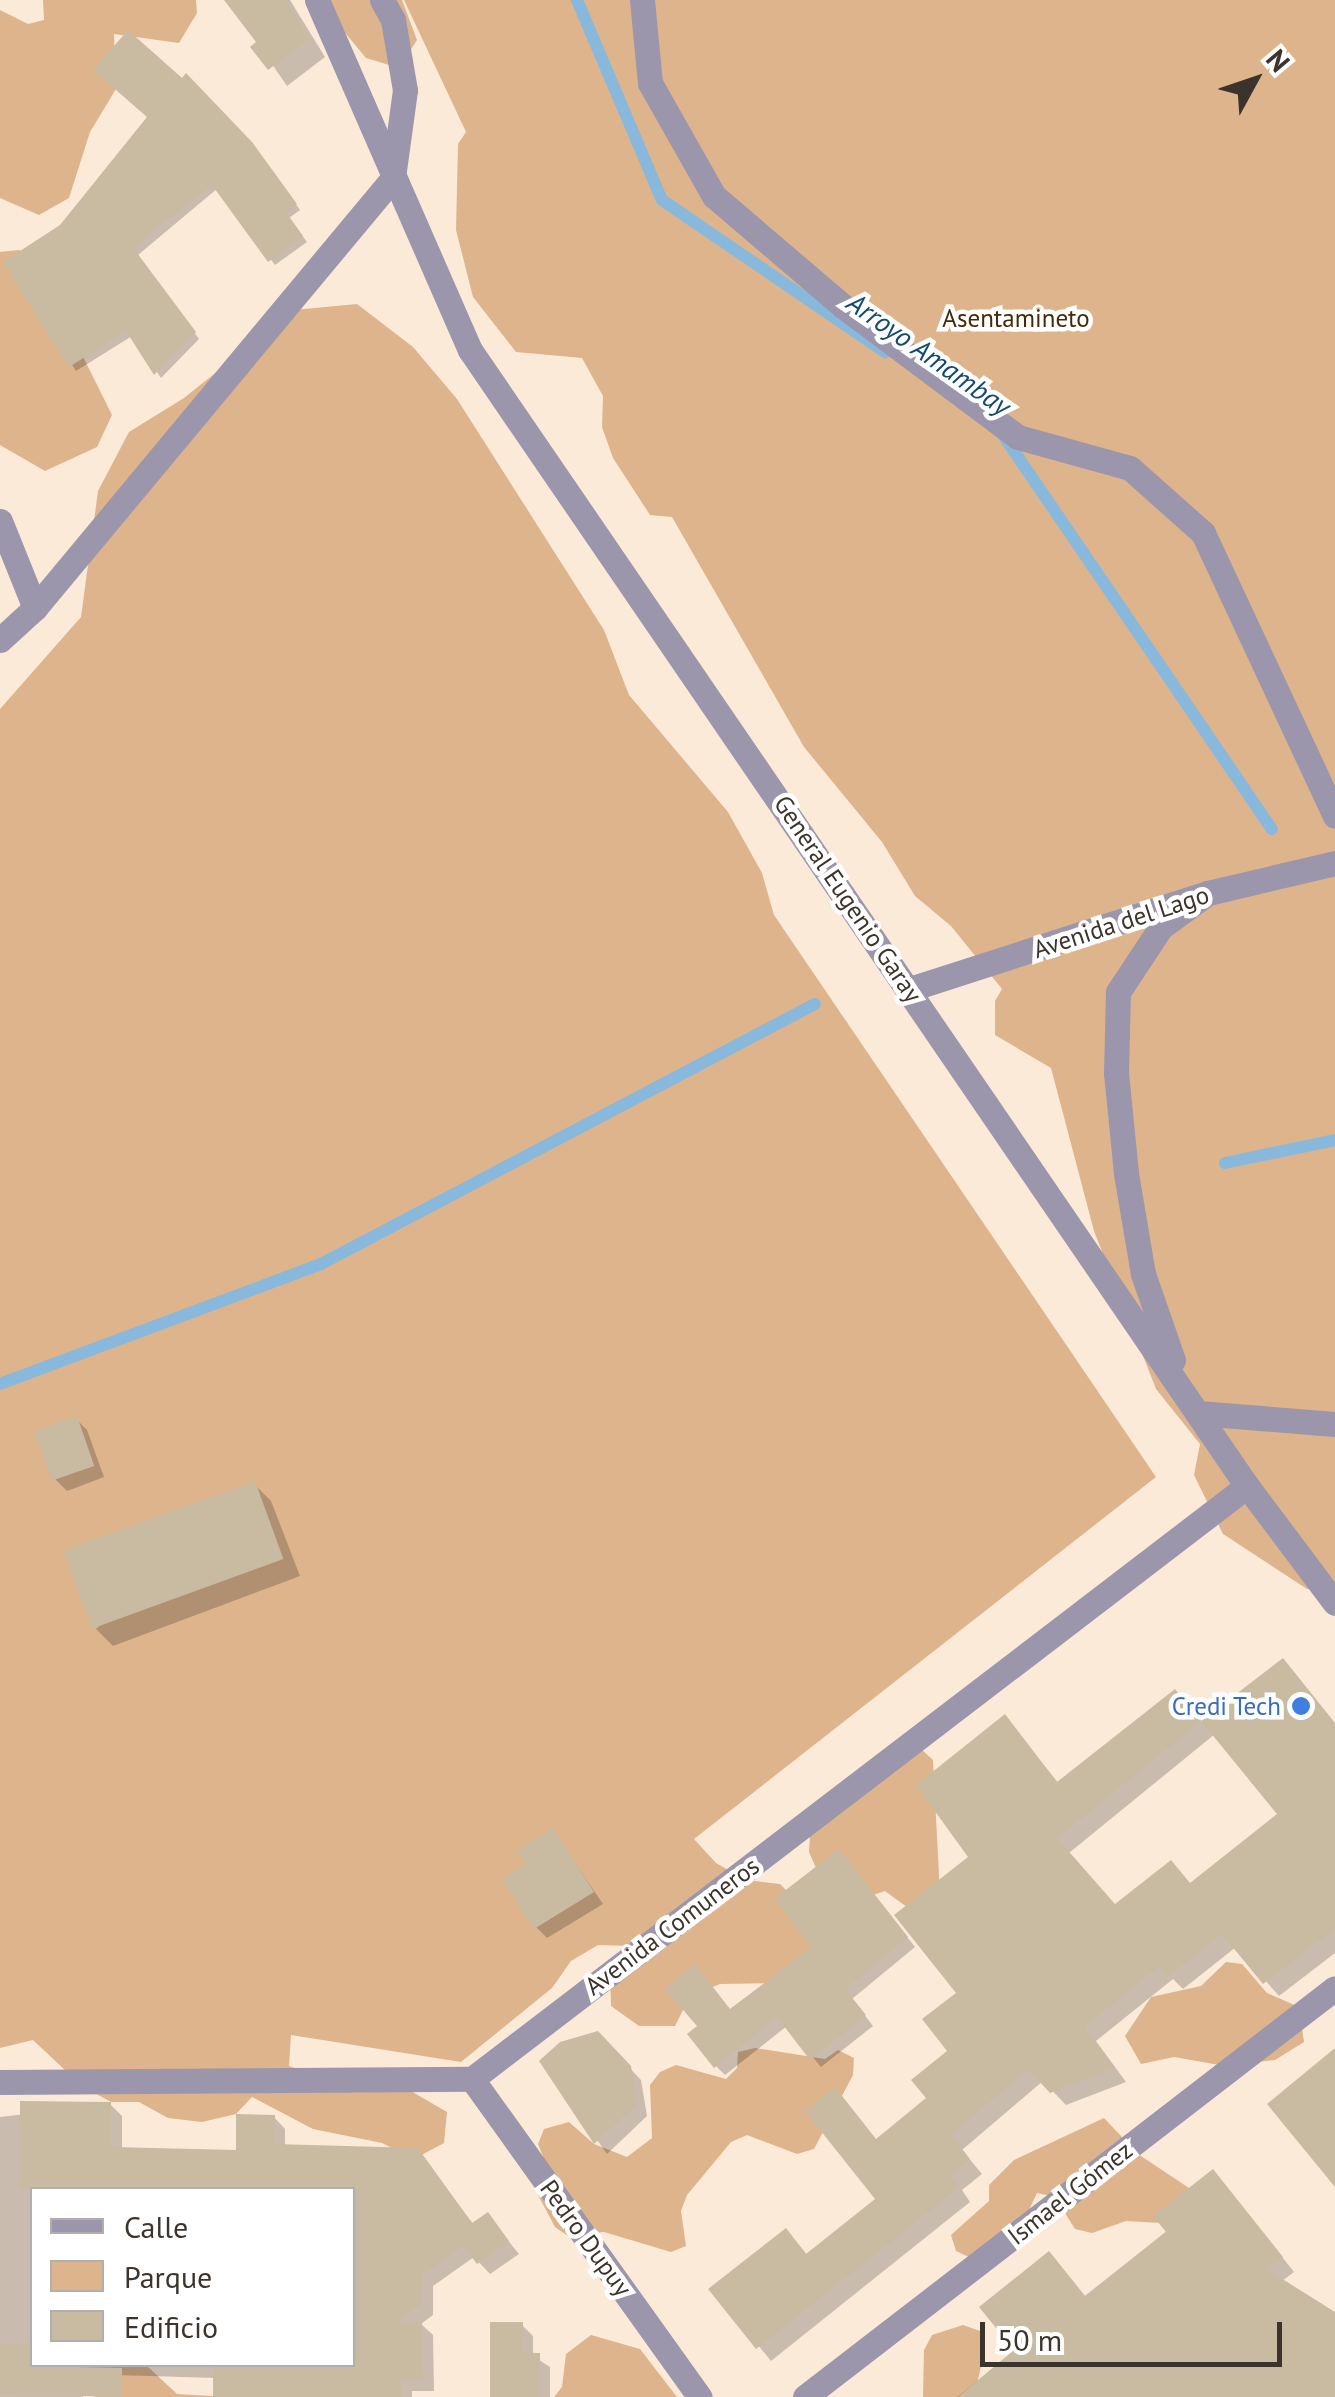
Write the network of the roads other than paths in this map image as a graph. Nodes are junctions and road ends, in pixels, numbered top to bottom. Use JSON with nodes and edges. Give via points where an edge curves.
{"nodes":[{"id":1,"x":317,"y":0,"type":"edge"},
{"id":2,"x":382,"y":0,"type":"edge"},
{"id":3,"x":642,"y":0,"type":"edge"},
{"id":4,"x":393,"y":178,"type":"junction"},
{"id":5,"x":0,"y":521,"type":"edge"},
{"id":6,"x":35,"y":608,"type":"junction"},
{"id":7,"x":0,"y":640,"type":"edge"},
{"id":8,"x":1335,"y":816,"type":"edge"},
{"id":9,"x":1335,"y":863,"type":"edge"},
{"id":10,"x":1208,"y":893,"type":"junction"},
{"id":11,"x":910,"y":989,"type":"junction"},
{"id":12,"x":1192,"y":1403,"type":"junction"},
{"id":13,"x":1335,"y":1424,"type":"edge"},
{"id":14,"x":1247,"y":1486,"type":"junction"},
{"id":15,"x":1335,"y":1603,"type":"edge"},
{"id":16,"x":1335,"y":1988,"type":"edge"},
{"id":17,"x":472,"y":2079,"type":"junction"},
{"id":18,"x":0,"y":2082,"type":"edge"},
{"id":19,"x":700,"y":2397,"type":"edge"},
{"id":20,"x":805,"y":2397,"type":"edge"}],
"edges":[{"from":1,"to":4,"type":"street","name":"General Eugenio Garay"},
{"from":2,"to":4,"type":"street","via":[[406,90]]},
{"from":3,"to":8,"type":"street","via":[[650,83],[714,196],[844,307],[1018,437],[1130,468],[1203,532]]},
{"from":4,"to":6,"type":"street"},
{"from":4,"to":11,"type":"street","name":"General Eugenio Garay","via":[[470,350]]},
{"from":5,"to":6,"type":"street"},
{"from":6,"to":7,"type":"street"},
{"from":9,"to":10,"type":"street","name":"Avenida del Lago"},
{"from":10,"to":11,"type":"street","name":"Avenida del Lago"},
{"from":10,"to":12,"type":"street","via":[[1161,927],[1118,992],[1118,1090],[1140,1257]]},
{"from":11,"to":12,"type":"street","name":"General Eugenio Garay"},
{"from":12,"to":13,"type":"street"},
{"from":12,"to":14,"type":"street","name":"General Eugenio Garay"},
{"from":14,"to":15,"type":"street","name":"General Eugenio Garay"},
{"from":14,"to":17,"type":"street","name":"Avenida Comuneros"},
{"from":16,"to":20,"type":"street","name":"Ismael Gómez"},
{"from":17,"to":18,"type":"street"},
{"from":17,"to":19,"type":"street","name":"Pedro Dupuy"}]}
